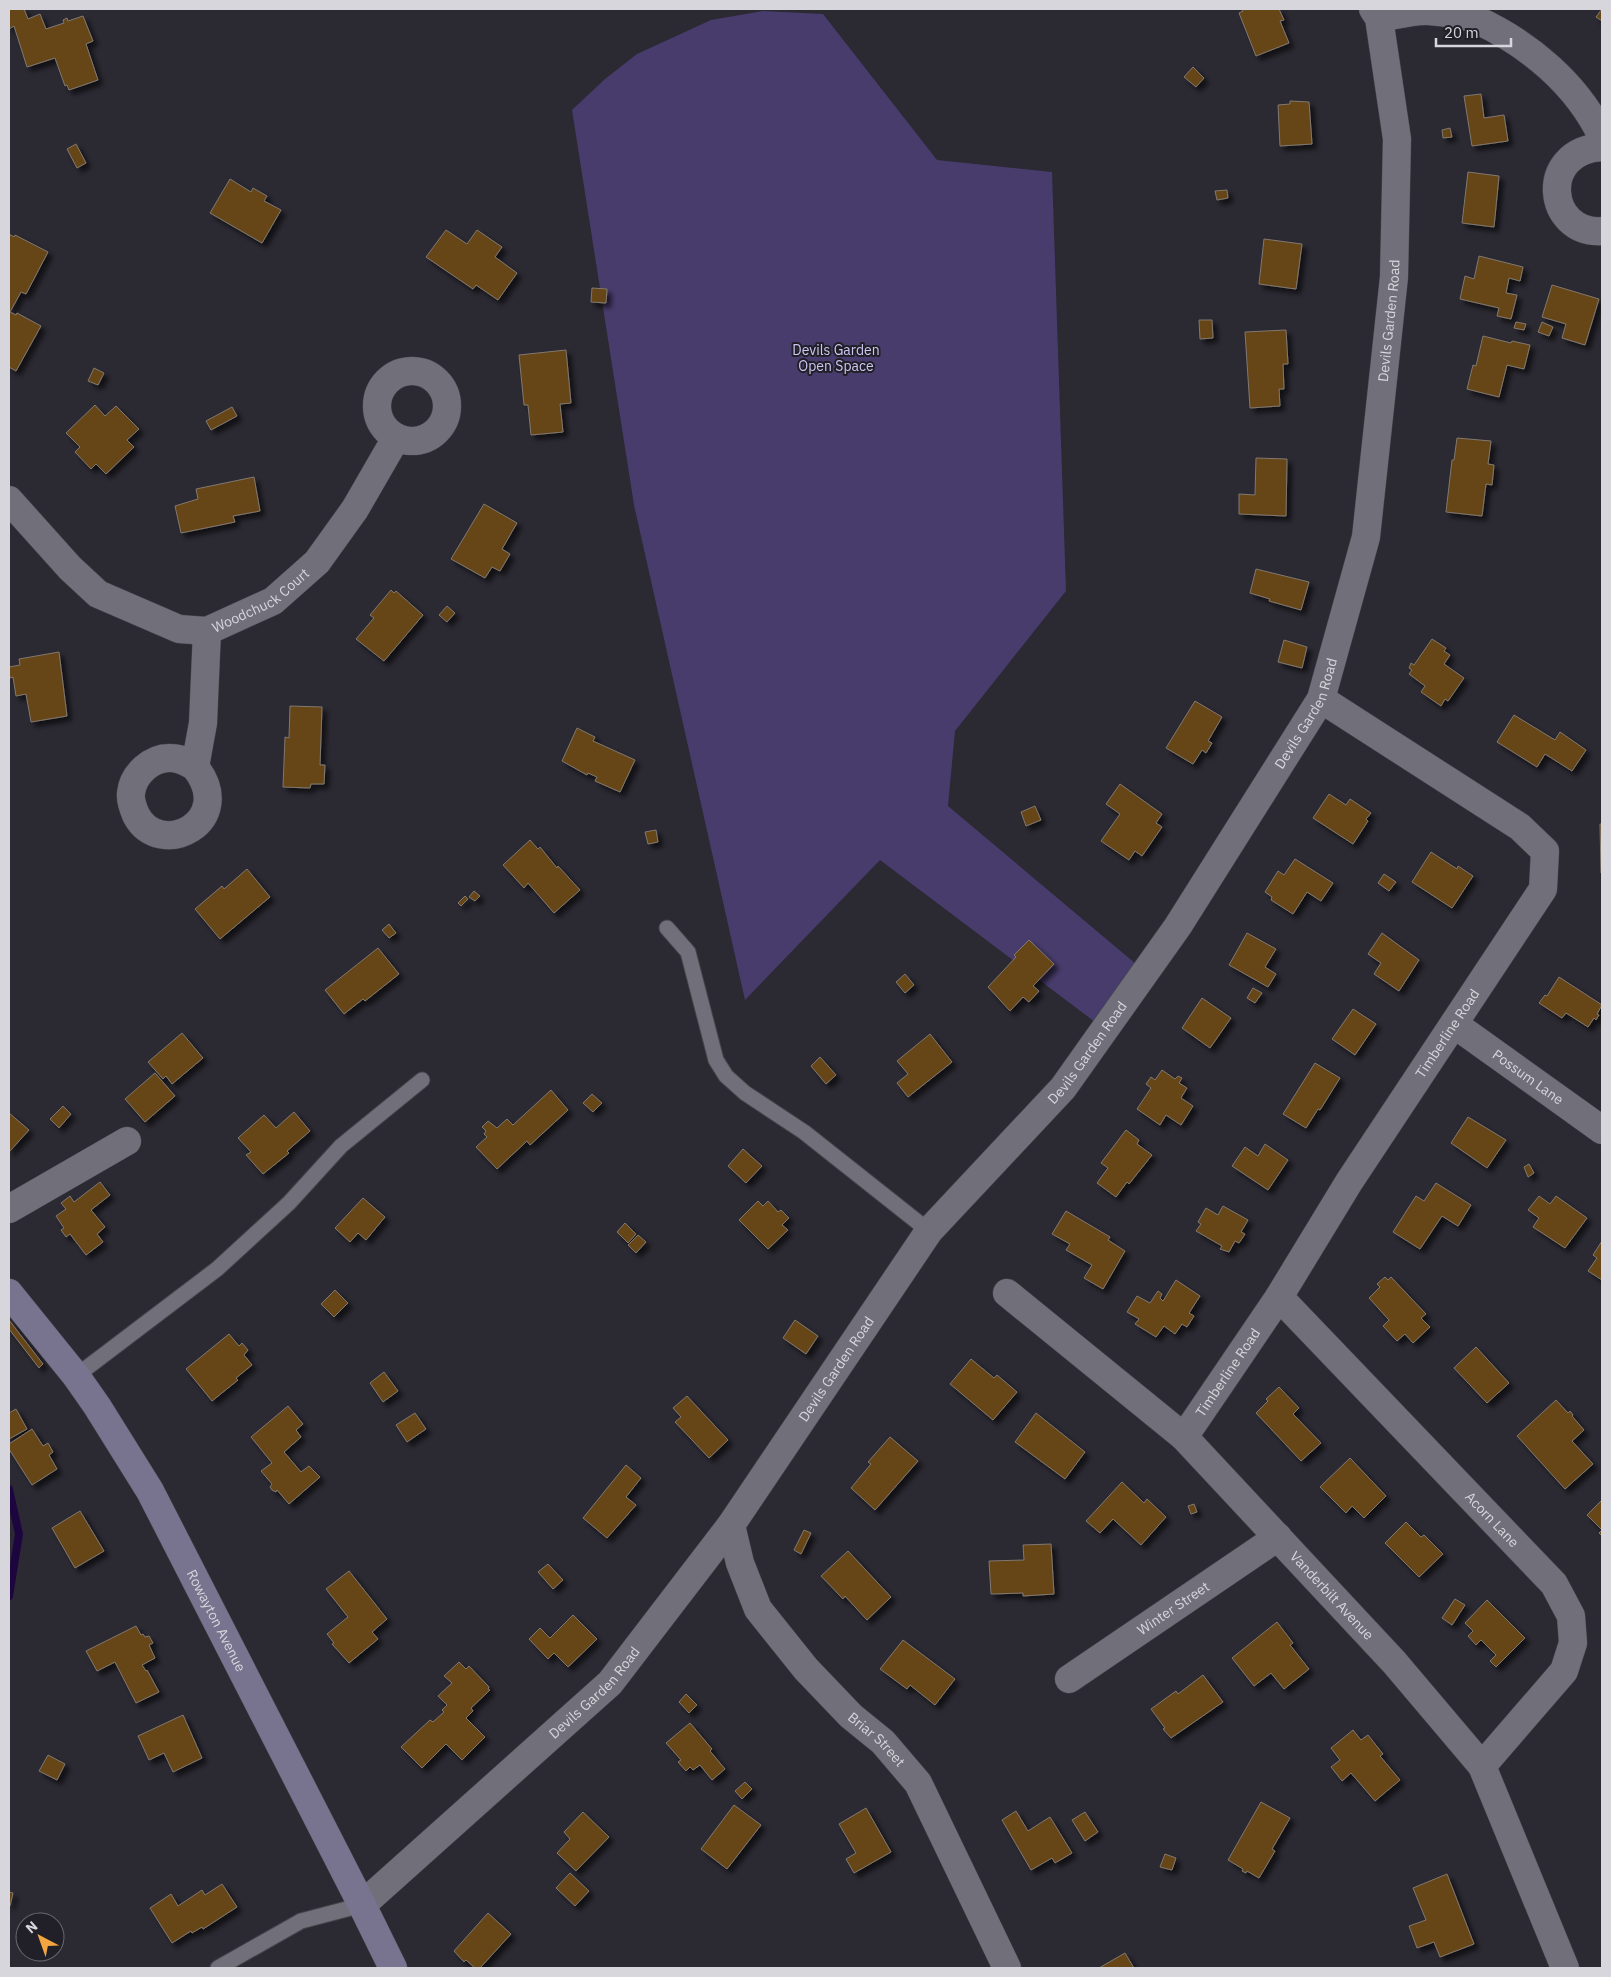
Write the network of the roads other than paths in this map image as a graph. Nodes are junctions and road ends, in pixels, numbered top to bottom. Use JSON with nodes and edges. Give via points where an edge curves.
{"nodes":[{"id":1,"x":1376,"y":13,"type":"edge"},
{"id":2,"x":1602,"y":137,"type":"edge"},
{"id":3,"x":1602,"y":147,"type":"edge"},
{"id":4,"x":1602,"y":231,"type":"edge"},
{"id":5,"x":396,"y":438,"type":"dead end"},
{"id":6,"x":9,"y":500,"type":"edge"},
{"id":7,"x":207,"y":631,"type":"junction"},
{"id":8,"x":1320,"y":699,"type":"junction"},
{"id":9,"x":195,"y":767,"type":"dead end"},
{"id":10,"x":667,"y":928,"type":"dead end"},
{"id":11,"x":1454,"y":1024,"type":"junction"},
{"id":12,"x":422,"y":1080,"type":"dead end"},
{"id":13,"x":1602,"y":1130,"type":"edge"},
{"id":14,"x":127,"y":1140,"type":"dead end"},
{"id":15,"x":9,"y":1209,"type":"edge"},
{"id":16,"x":929,"y":1231,"type":"junction"},
{"id":17,"x":9,"y":1293,"type":"edge"},
{"id":18,"x":1007,"y":1293,"type":"dead end"},
{"id":19,"x":1278,"y":1297,"type":"junction"},
{"id":20,"x":76,"y":1376,"type":"junction"},
{"id":21,"x":1184,"y":1437,"type":"junction"},
{"id":22,"x":731,"y":1525,"type":"junction"},
{"id":23,"x":1278,"y":1537,"type":"junction"},
{"id":24,"x":1069,"y":1679,"type":"dead end"},
{"id":25,"x":1482,"y":1766,"type":"junction"},
{"id":26,"x":362,"y":1905,"type":"junction"},
{"id":27,"x":218,"y":1968,"type":"edge"},
{"id":28,"x":392,"y":1968,"type":"edge"},
{"id":29,"x":1007,"y":1968,"type":"edge"},
{"id":30,"x":1565,"y":1968,"type":"edge"}],
"edges":[{"from":1,"to":2,"type":"street","via":[[1427,11],[1475,19],[1519,44],[1564,79],[1592,115]]},
{"from":1,"to":8,"type":"street","name":"Devils Garden Road","via":[[1397,139],[1394,277],[1366,537]]},
{"from":3,"to":4,"type":"street","via":[[1590,148],[1567,161],[1557,185],[1560,204],[1571,221],[1582,228]]},
{"from":5,"to":7,"type":"street","name":"Woodchuck Court","via":[[355,509],[318,562],[273,601]]},
{"from":6,"to":7,"type":"street","name":"Woodchuck Court","via":[[98,594],[179,629]]},
{"from":7,"to":9,"type":"street","via":[[203,723]]},
{"from":8,"to":11,"type":"street","name":"Timberline Road","via":[[1520,827],[1544,851],[1543,889]]},
{"from":8,"to":16,"type":"street","name":"Devils Garden Road","via":[[1178,926],[1063,1088]]},
{"from":10,"to":16,"type":"lane","via":[[688,952],[716,1060],[726,1076],[745,1094],[804,1132]]},
{"from":11,"to":13,"type":"street","name":"Possum Lane"},
{"from":11,"to":19,"type":"street","name":"Timberline Road","via":[[1349,1182]]},
{"from":12,"to":20,"type":"lane","via":[[340,1146],[289,1203],[218,1269]]},
{"from":14,"to":15,"type":"street"},
{"from":16,"to":22,"type":"street","name":"Devils Garden Road"},
{"from":17,"to":20,"type":"street","name":"Rowayton Avenue"},
{"from":18,"to":21,"type":"street","name":"Vanderbilt Avenue"},
{"from":19,"to":21,"type":"street","name":"Timberline Road"},
{"from":19,"to":25,"type":"street","name":"Acorn Lane","via":[[1554,1584],[1571,1616],[1573,1643],[1564,1671]]},
{"from":20,"to":26,"type":"street","name":"Rowayton Avenue","via":[[150,1491]]},
{"from":21,"to":23,"type":"street","name":"Vanderbilt Avenue"},
{"from":22,"to":26,"type":"street","name":"Devils Garden Road","via":[[610,1683]]},
{"from":22,"to":29,"type":"street","name":"Briar Street","via":[[740,1562],[758,1609],[806,1669],[851,1716],[883,1742],[918,1783]]},
{"from":23,"to":24,"type":"street","name":"Winter Street"},
{"from":23,"to":25,"type":"street","name":"Vanderbilt Avenue","via":[[1394,1662]]},
{"from":25,"to":30,"type":"street","name":"Vanderbilt Avenue"},
{"from":26,"to":27,"type":"lane","via":[[301,1921]]},
{"from":26,"to":28,"type":"street","name":"Rowayton Avenue"}]}
